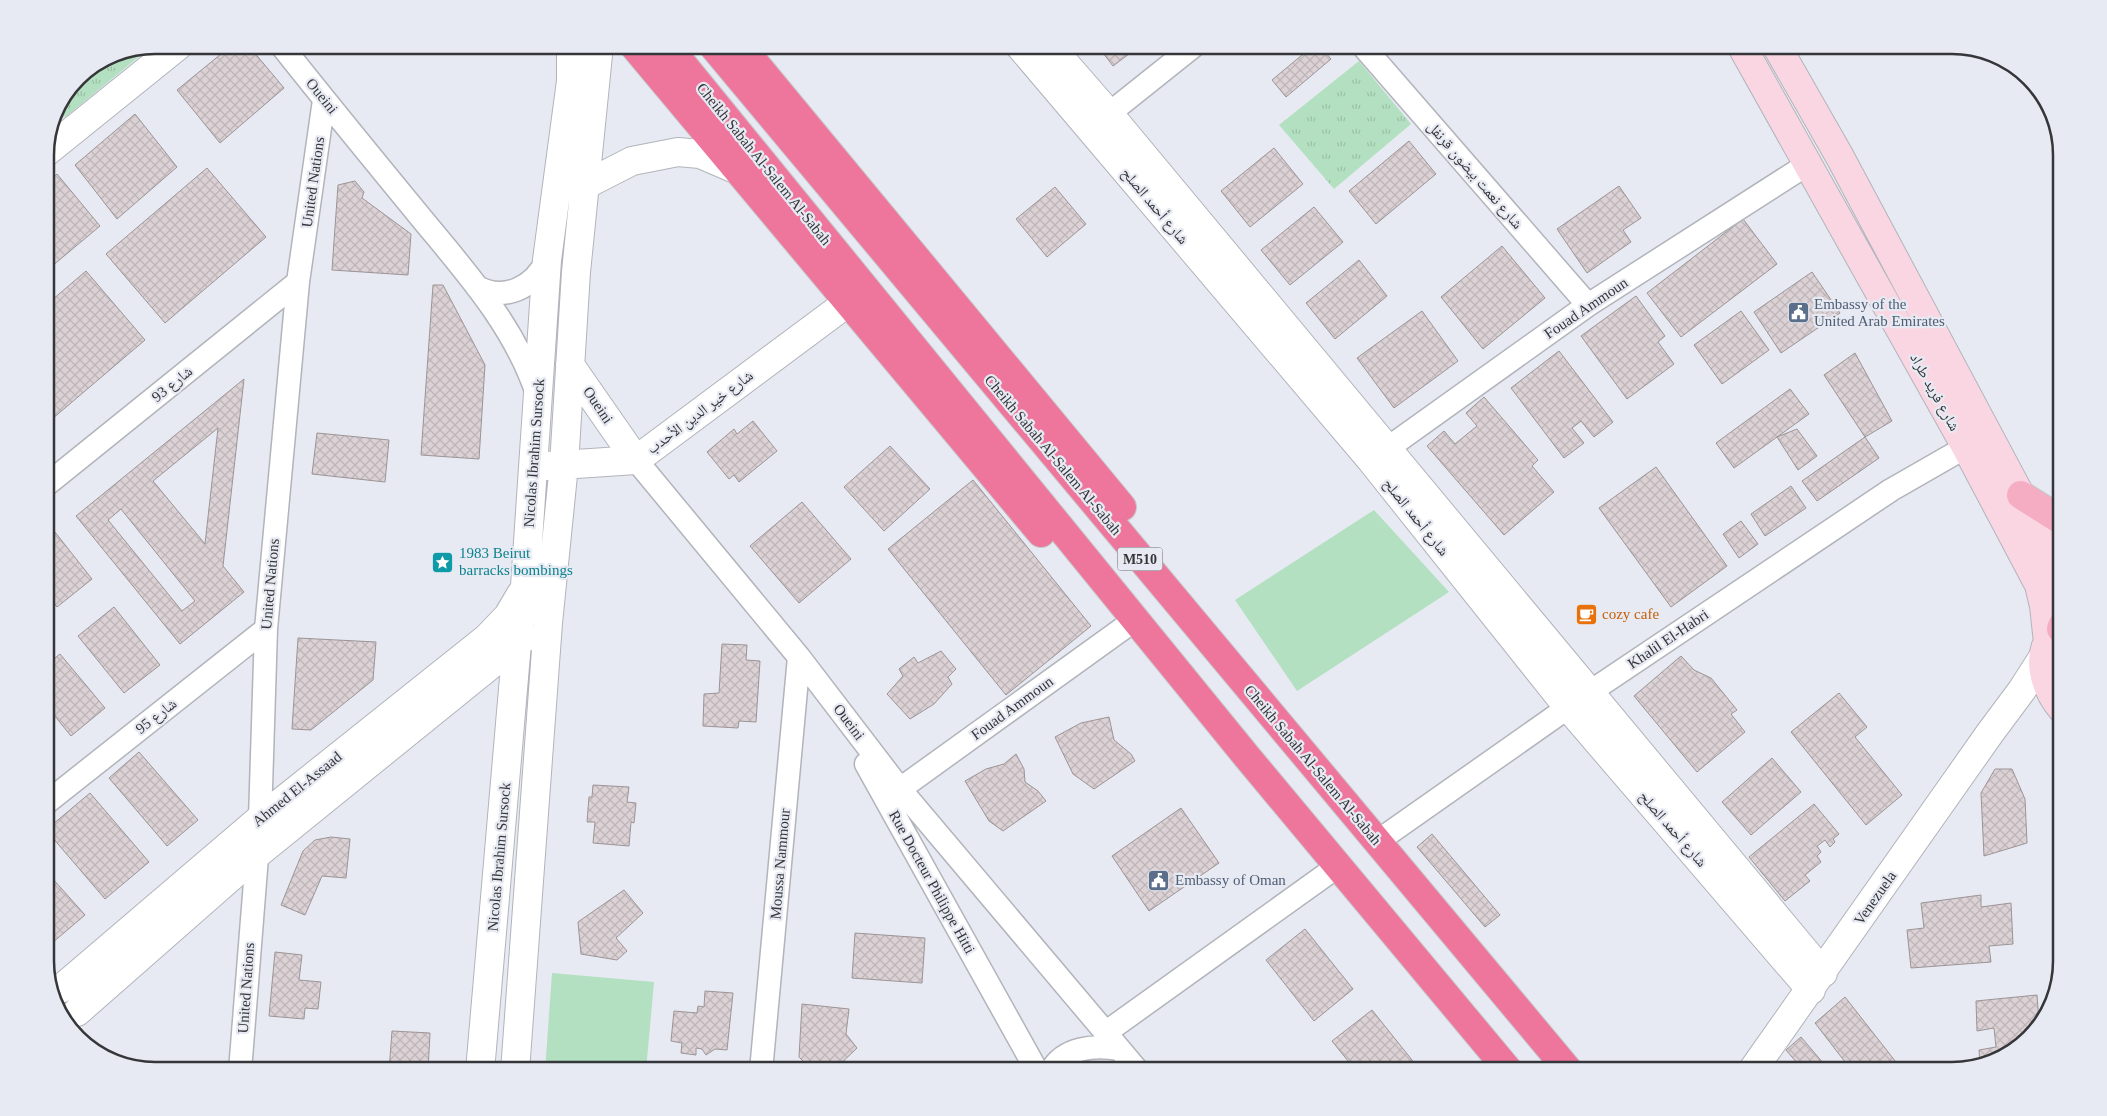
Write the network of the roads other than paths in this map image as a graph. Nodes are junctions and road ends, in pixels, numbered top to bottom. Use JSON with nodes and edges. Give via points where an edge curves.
{"nodes":[{"id":1,"x":168,"y":54,"type":"edge"},
{"id":2,"x":288,"y":54,"type":"edge"},
{"id":3,"x":571,"y":54,"type":"edge"},
{"id":4,"x":597,"y":54,"type":"edge"},
{"id":5,"x":640,"y":54,"type":"edge"},
{"id":6,"x":674,"y":54,"type":"edge"},
{"id":7,"x":720,"y":54,"type":"edge"},
{"id":8,"x":747,"y":54,"type":"edge"},
{"id":9,"x":1028,"y":54,"type":"edge"},
{"id":10,"x":1055,"y":54,"type":"edge"},
{"id":11,"x":1184,"y":54,"type":"edge"},
{"id":12,"x":1370,"y":54,"type":"edge"},
{"id":13,"x":1745,"y":54,"type":"edge"},
{"id":14,"x":1781,"y":54,"type":"edge"},
{"id":15,"x":324,"y":100,"type":"junction"},
{"id":16,"x":1099,"y":121,"type":"junction"},
{"id":17,"x":54,"y":145,"type":"edge"},
{"id":18,"x":1808,"y":164,"type":"junction"},
{"id":19,"x":735,"y":169,"type":"junction"},
{"id":20,"x":570,"y":183,"type":"junction"},
{"id":21,"x":547,"y":260,"type":"junction"},
{"id":22,"x":298,"y":282,"type":"junction"},
{"id":23,"x":477,"y":286,"type":"junction"},
{"id":24,"x":847,"y":303,"type":"junction"},
{"id":25,"x":1588,"y":305,"type":"junction"},
{"id":26,"x":570,"y":365,"type":"junction"},
{"id":27,"x":538,"y":396,"type":"junction"},
{"id":28,"x":1966,"y":447,"type":"junction"},
{"id":29,"x":1379,"y":454,"type":"junction"},
{"id":30,"x":636,"y":460,"type":"junction"},
{"id":31,"x":564,"y":465,"type":"junction"},
{"id":32,"x":534,"y":466,"type":"junction"},
{"id":33,"x":54,"y":479,"type":"edge"},
{"id":34,"x":2021,"y":495,"type":"junction"},
{"id":35,"x":2053,"y":515,"type":"edge"},
{"id":36,"x":2053,"y":555,"type":"edge"},
{"id":37,"x":525,"y":586,"type":"junction"},
{"id":38,"x":548,"y":623,"type":"junction"},
{"id":39,"x":1125,"y":627,"type":"junction"},
{"id":40,"x":266,"y":629,"type":"junction"},
{"id":41,"x":2053,"y":631,"type":"edge"},
{"id":42,"x":2053,"y":639,"type":"edge"},
{"id":43,"x":517,"y":643,"type":"junction"},
{"id":44,"x":2053,"y":643,"type":"edge"},
{"id":45,"x":799,"y":657,"type":"junction"},
{"id":46,"x":1590,"y":692,"type":"junction"},
{"id":47,"x":827,"y":693,"type":"junction"},
{"id":48,"x":2053,"y":694,"type":"edge"},
{"id":49,"x":2053,"y":706,"type":"edge"},
{"id":50,"x":1568,"y":707,"type":"junction"},
{"id":51,"x":1996,"y":723,"type":"junction"},
{"id":52,"x":1284,"y":731,"type":"junction"},
{"id":53,"x":1248,"y":758,"type":"junction"},
{"id":54,"x":900,"y":789,"type":"junction"},
{"id":55,"x":54,"y":797,"type":"edge"},
{"id":56,"x":260,"y":819,"type":"junction"},
{"id":57,"x":1378,"y":842,"type":"junction"},
{"id":58,"x":257,"y":854,"type":"junction"},
{"id":59,"x":1338,"y":866,"type":"junction"},
{"id":60,"x":1817,"y":981,"type":"junction"},
{"id":61,"x":57,"y":985,"type":"edge"},
{"id":62,"x":57,"y":987,"type":"edge"},
{"id":63,"x":74,"y":1021,"type":"edge"},
{"id":64,"x":1112,"y":1041,"type":"junction"},
{"id":65,"x":241,"y":1062,"type":"edge"},
{"id":66,"x":481,"y":1062,"type":"edge"},
{"id":67,"x":516,"y":1062,"type":"edge"},
{"id":68,"x":762,"y":1062,"type":"edge"},
{"id":69,"x":1032,"y":1062,"type":"edge"},
{"id":70,"x":1056,"y":1062,"type":"edge"},
{"id":71,"x":1130,"y":1062,"type":"edge"},
{"id":72,"x":1501,"y":1062,"type":"edge"},
{"id":73,"x":1561,"y":1062,"type":"edge"},
{"id":74,"x":1758,"y":1062,"type":"edge"}],
"edges":[{"from":1,"to":17,"type":"street"},
{"from":2,"to":15,"type":"street","name":"Oueini"},
{"from":3,"to":20,"type":"street","name":"Nicolas Ibrahim Sursock"},
{"from":4,"to":20,"type":"street","name":"Nicolas Ibrahim Sursock"},
{"from":5,"to":19,"type":"highway"},
{"from":6,"to":53,"type":"highway","name":"Cheikh Sabah Al-Salem Al-Sabah","number":"M510"},
{"from":7,"to":52,"type":"highway","name":"Cheikh Sabah Al-Salem Al-Sabah","number":"M510"},
{"from":8,"to":52,"type":"highway","via":[[1141,532],[1202,612]]},
{"from":9,"to":16,"type":"street","name":"شارع أحمد الصلح"},
{"from":10,"to":16,"type":"street","name":"شارع أحمد الصلح"},
{"from":11,"to":16,"type":"street"},
{"from":12,"to":25,"type":"street","name":"شارع نعمت بيضون قرنفل"},
{"from":13,"to":18,"type":"main road","name":"شارع فريد طراد"},
{"from":14,"to":34,"type":"main road","name":"شارع فريد طراد"},
{"from":15,"to":22,"type":"street","name":"United Nations"},
{"from":15,"to":23,"type":"street","name":"Oueini"},
{"from":16,"to":29,"type":"street","name":"شارع أحمد الصلح"},
{"from":18,"to":25,"type":"street","name":"Fouad Ammoun"},
{"from":18,"to":28,"type":"main road","name":"شارع فريد طراد"},
{"from":19,"to":20,"type":"street","via":[[700,154],[678,152],[632,161],[596,181]]},
{"from":19,"to":24,"type":"highway"},
{"from":20,"to":21,"type":"street","name":"Nicolas Ibrahim Sursock"},
{"from":20,"to":26,"type":"street","name":"Nicolas Ibrahim Sursock"},
{"from":21,"to":23,"type":"street","via":[[534,278],[514,291],[498,294]]},
{"from":21,"to":27,"type":"street","name":"Nicolas Ibrahim Sursock"},
{"from":22,"to":33,"type":"street","name":"شارع 93"},
{"from":22,"to":40,"type":"street","name":"United Nations"},
{"from":23,"to":27,"type":"street","name":"Oueini","via":[[516,346]]},
{"from":24,"to":30,"type":"street","name":"شارع خير الدين الأحدب"},
{"from":24,"to":39,"type":"highway","via":[[1026,516]]},
{"from":25,"to":29,"type":"street","name":"Fouad Ammoun"},
{"from":26,"to":30,"type":"street","name":"Oueini"},
{"from":26,"to":31,"type":"street","name":"Nicolas Ibrahim Sursock"},
{"from":27,"to":32,"type":"street","name":"Nicolas Ibrahim Sursock"},
{"from":28,"to":41,"type":"main road","name":"شارع فريد طراد","via":[[2039,585]]},
{"from":28,"to":46,"type":"street","name":"Khalil El-Habri","via":[[1891,490]]},
{"from":29,"to":46,"type":"street","name":"شارع أحمد الصلح"},
{"from":29,"to":50,"type":"street","name":"شارع أحمد الصلح"},
{"from":30,"to":31,"type":"street","name":"شارع خير الدين الأحدب"},
{"from":30,"to":45,"type":"street","name":"Oueini"},
{"from":31,"to":32,"type":"street","name":"شارع خير الدين الأحدب"},
{"from":31,"to":38,"type":"street","name":"Nicolas Ibrahim Sursock"},
{"from":32,"to":37,"type":"street","name":"Nicolas Ibrahim Sursock"},
{"from":34,"to":35,"type":"main road"},
{"from":34,"to":36,"type":"main road","name":"شارع فريد طراد"},
{"from":37,"to":43,"type":"street","name":"Nicolas Ibrahim Sursock"},
{"from":37,"to":56,"type":"street","name":"Ahmed El-Assaad","via":[[508,616],[487,638]]},
{"from":38,"to":43,"type":"street","name":"Ahmed El-Assaad"},
{"from":38,"to":67,"type":"street","name":"Nicolas Ibrahim Sursock"},
{"from":39,"to":53,"type":"highway"},
{"from":39,"to":54,"type":"street","name":"Fouad Ammoun"},
{"from":40,"to":55,"type":"street","name":"شارع 95"},
{"from":40,"to":56,"type":"street","name":"United Nations"},
{"from":42,"to":51,"type":"street","name":"Venezuela","via":[[2022,690]]},
{"from":43,"to":58,"type":"street","name":"Ahmed El-Assaad"},
{"from":43,"to":66,"type":"street","name":"Nicolas Ibrahim Sursock"},
{"from":44,"to":48,"type":"main road","name":"شارع فريد طراد","via":[[2044,677]]},
{"from":45,"to":47,"type":"street","name":"Oueini"},
{"from":45,"to":68,"type":"street","name":"Moussa Nammour"},
{"from":46,"to":50,"type":"street","name":"Khalil El-Habri"},
{"from":46,"to":60,"type":"street","name":"شارع أحمد الصلح"},
{"from":47,"to":54,"type":"street","name":"Oueini"},
{"from":47,"to":69,"type":"street","name":"Rue Docteur Philippe Hitti"},
{"from":49,"to":51,"type":"street","name":"Venezuela","via":[[2039,701],[2023,706]]},
{"from":50,"to":57,"type":"street","name":"Khalil El-Habri"},
{"from":50,"to":60,"type":"street","name":"شارع أحمد الصلح"},
{"from":51,"to":60,"type":"street","name":"Venezuela"},
{"from":52,"to":57,"type":"highway","name":"Cheikh Sabah Al-Salem Al-Sabah","number":"M510"},
{"from":53,"to":59,"type":"highway","name":"Cheikh Sabah Al-Salem Al-Sabah","number":"M510"},
{"from":54,"to":64,"type":"street","name":"Oueini"},
{"from":56,"to":58,"type":"street","name":"United Nations"},
{"from":56,"to":61,"type":"street","name":"Ahmed El-Assaad"},
{"from":57,"to":73,"type":"highway","name":"Cheikh Sabah Al-Salem Al-Sabah","number":"M510"},
{"from":58,"to":63,"type":"street","name":"Ahmed El-Assaad"},
{"from":58,"to":65,"type":"street","name":"United Nations"},
{"from":59,"to":64,"type":"street"},
{"from":59,"to":72,"type":"highway","name":"Cheikh Sabah Al-Salem Al-Sabah","number":"M510"},
{"from":60,"to":74,"type":"street","name":"Venezuela"},
{"from":62,"to":63,"type":"street","via":[[72,998]]},
{"from":64,"to":70,"type":"street","via":[[1082,1049]]},
{"from":64,"to":71,"type":"street","name":"Oueini"}]}
